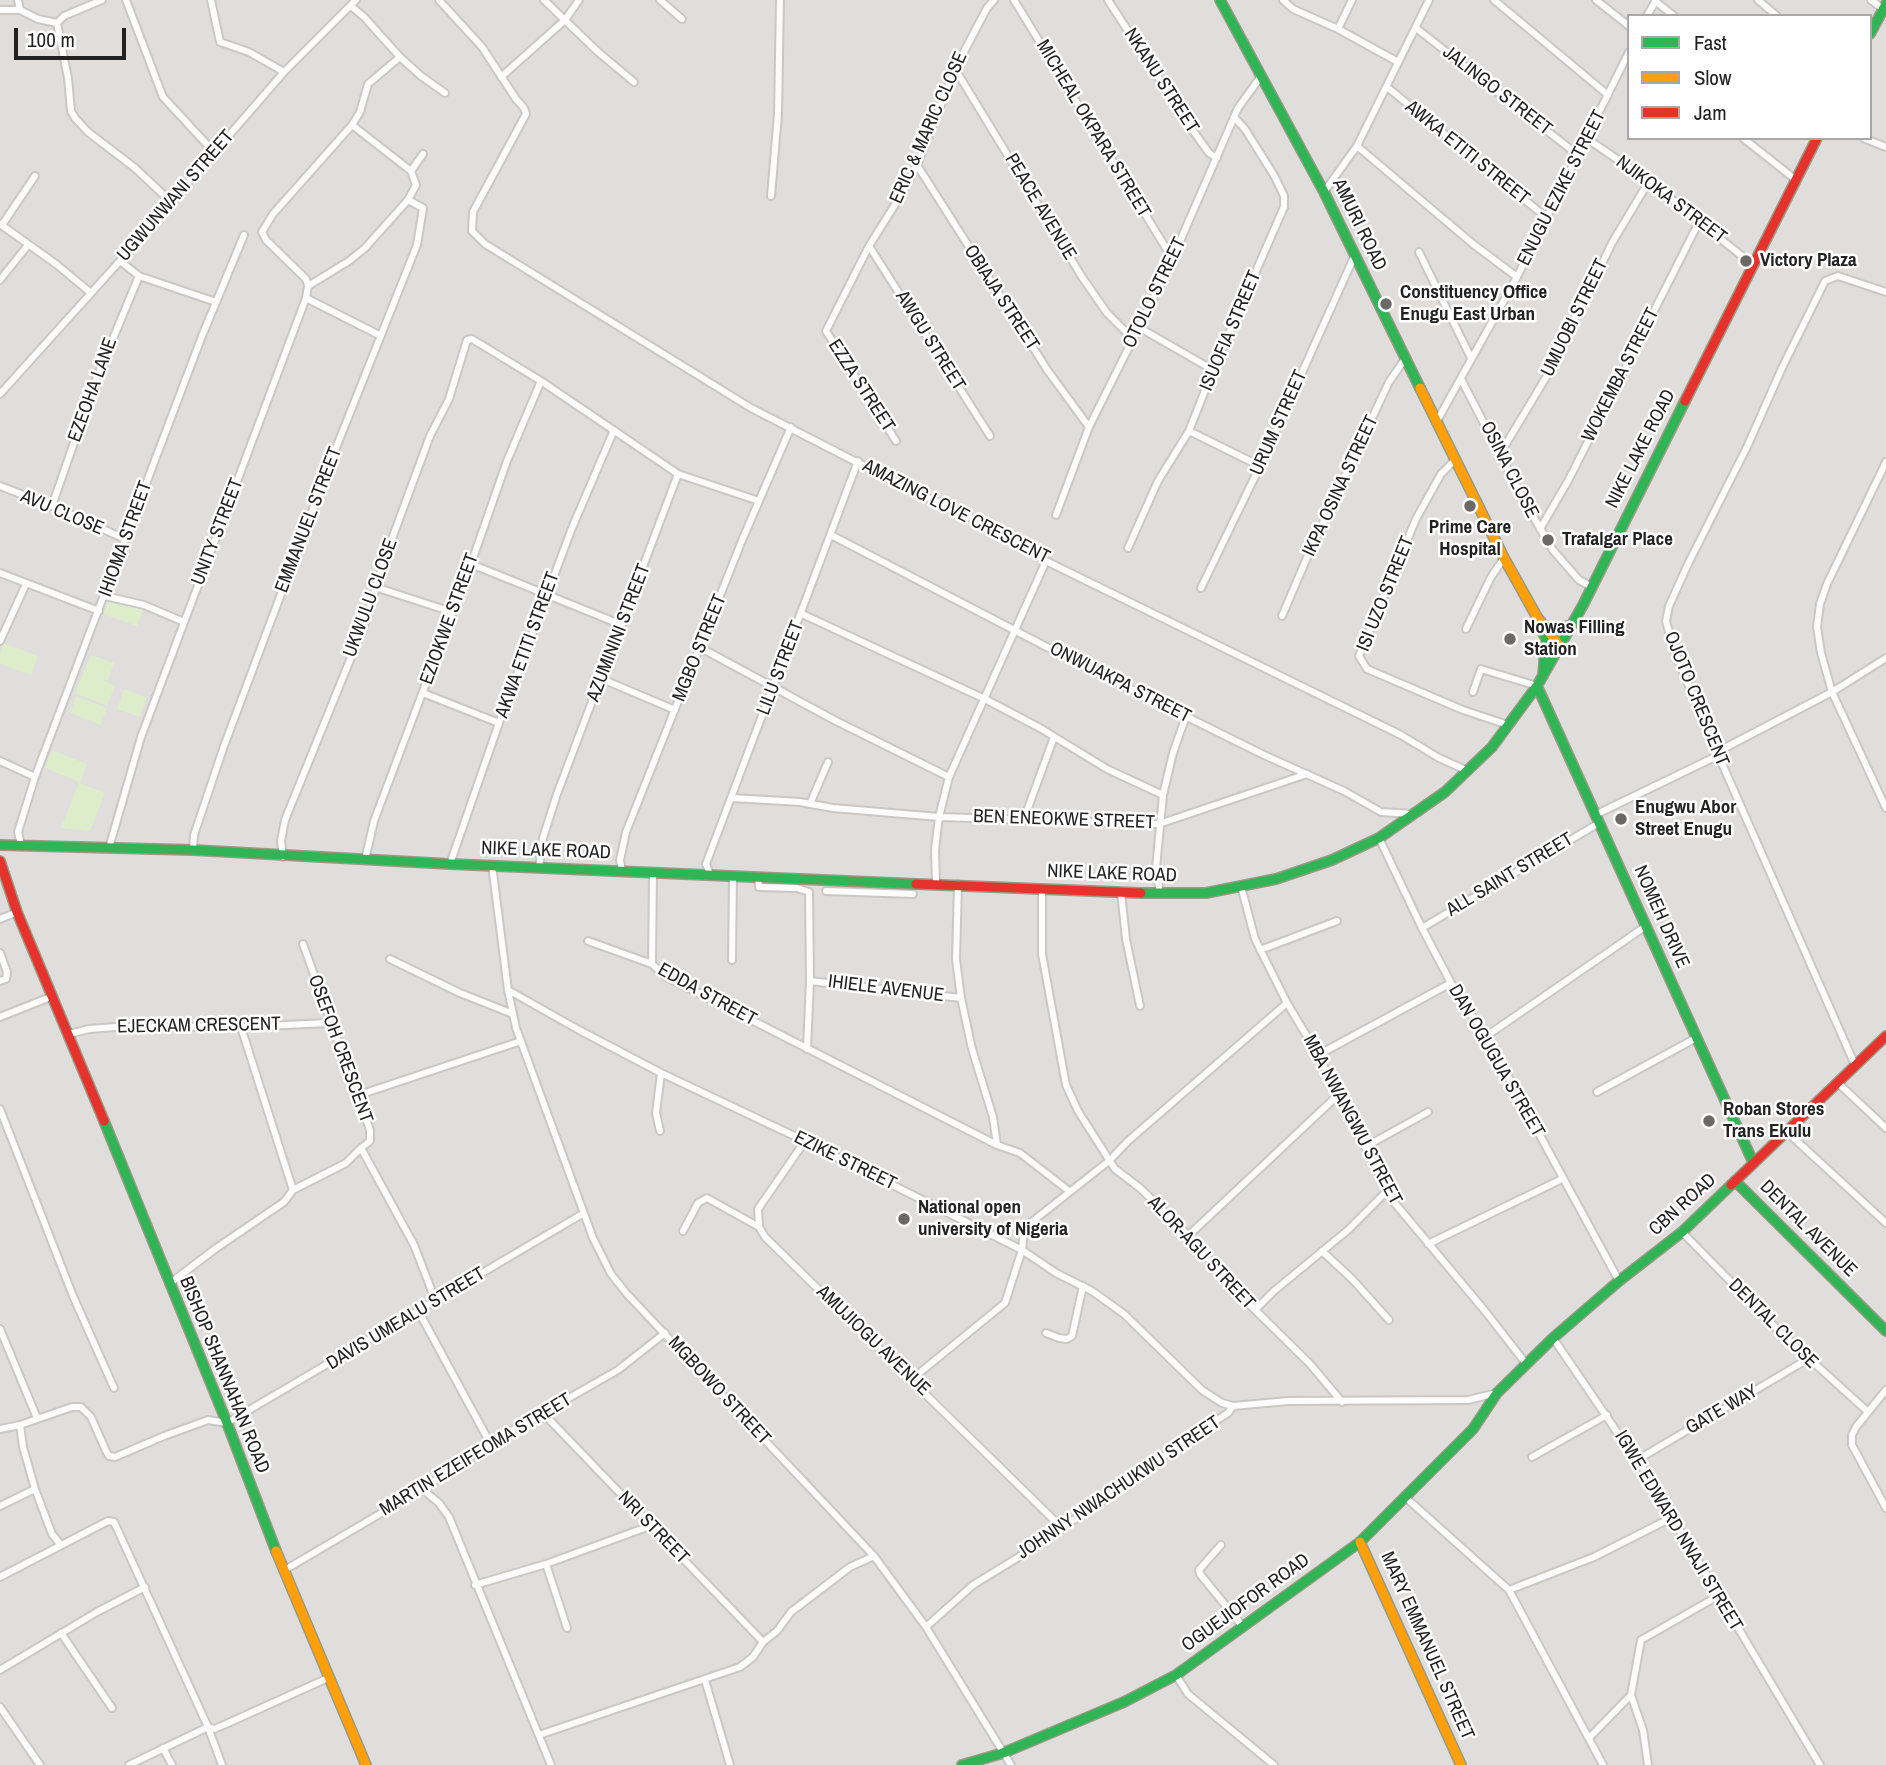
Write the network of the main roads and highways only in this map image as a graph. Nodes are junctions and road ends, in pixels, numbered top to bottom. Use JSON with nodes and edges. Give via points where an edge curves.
{"nodes":[{"id":1,"x":1220,"y":0,"type":"edge"},
{"id":2,"x":1885,"y":7,"type":"edge"},
{"id":3,"x":1872,"y":30,"type":"edge"},
{"id":4,"x":1816,"y":140,"type":"edge"},
{"id":5,"x":1571,"y":626,"type":"junction"},
{"id":6,"x":1546,"y":633,"type":"junction"},
{"id":7,"x":1557,"y":650,"type":"junction"},
{"id":8,"x":1543,"y":676,"type":"junction"},
{"id":9,"x":1537,"y":686,"type":"junction"},
{"id":10,"x":0,"y":845,"type":"edge"},
{"id":11,"x":0,"y":861,"type":"edge"},
{"id":12,"x":1886,"y":1035,"type":"edge"},
{"id":13,"x":1753,"y":1162,"type":"junction"},
{"id":14,"x":1735,"y":1181,"type":"junction"},
{"id":15,"x":1886,"y":1331,"type":"edge"},
{"id":16,"x":1497,"y":1393,"type":"joint"},
{"id":17,"x":1360,"y":1542,"type":"junction"},
{"id":18,"x":366,"y":1765,"type":"edge"},
{"id":19,"x":962,"y":1765,"type":"edge"},
{"id":20,"x":1461,"y":1765,"type":"edge"}],
"edges":[{"from":1,"to":6,"type":"main road","name":"AMURI ROAD","via":[[1324,192],[1454,461]]},
{"from":2,"to":3,"type":"main road"},
{"from":4,"to":5,"type":"main road","name":"NIKE LAKE ROAD"},
{"from":5,"to":6,"type":"main road"},
{"from":5,"to":7,"type":"main road","name":"NIKE LAKE ROAD"},
{"from":6,"to":7,"type":"main road","name":"AMURI ROAD"},
{"from":6,"to":8,"type":"main road"},
{"from":7,"to":8,"type":"main road","name":"NIKE LAKE ROAD"},
{"from":8,"to":9,"type":"main road","name":"NIKE LAKE ROAD"},
{"from":9,"to":10,"type":"main road","name":"NIKE LAKE ROAD","via":[[1468,771],[1379,838],[1276,879],[1206,892],[1160,894]]},
{"from":9,"to":13,"type":"main road","name":"NOMEH DRIVE"},
{"from":11,"to":18,"type":"main road","name":"BISHOP SHANNAHAN ROAD","via":[[228,1423],[283,1571]]},
{"from":12,"to":13,"type":"main road","name":"CBN ROAD"},
{"from":13,"to":14,"type":"main road","name":"CBN ROAD"},
{"from":14,"to":15,"type":"main road","name":"DENTAL AVENUE"},
{"from":14,"to":16,"type":"main road","name":"CBN ROAD","via":[[1682,1232],[1553,1338]]},
{"from":16,"to":17,"type":"main road","name":"OGUEJIOFOR ROAD","via":[[1474,1429]]},
{"from":17,"to":19,"type":"main road","name":"OGUEJIOFOR ROAD","via":[[1176,1675],[1003,1753]]},
{"from":17,"to":20,"type":"main road","name":"MARY EMMANUEL STREET"}]}
